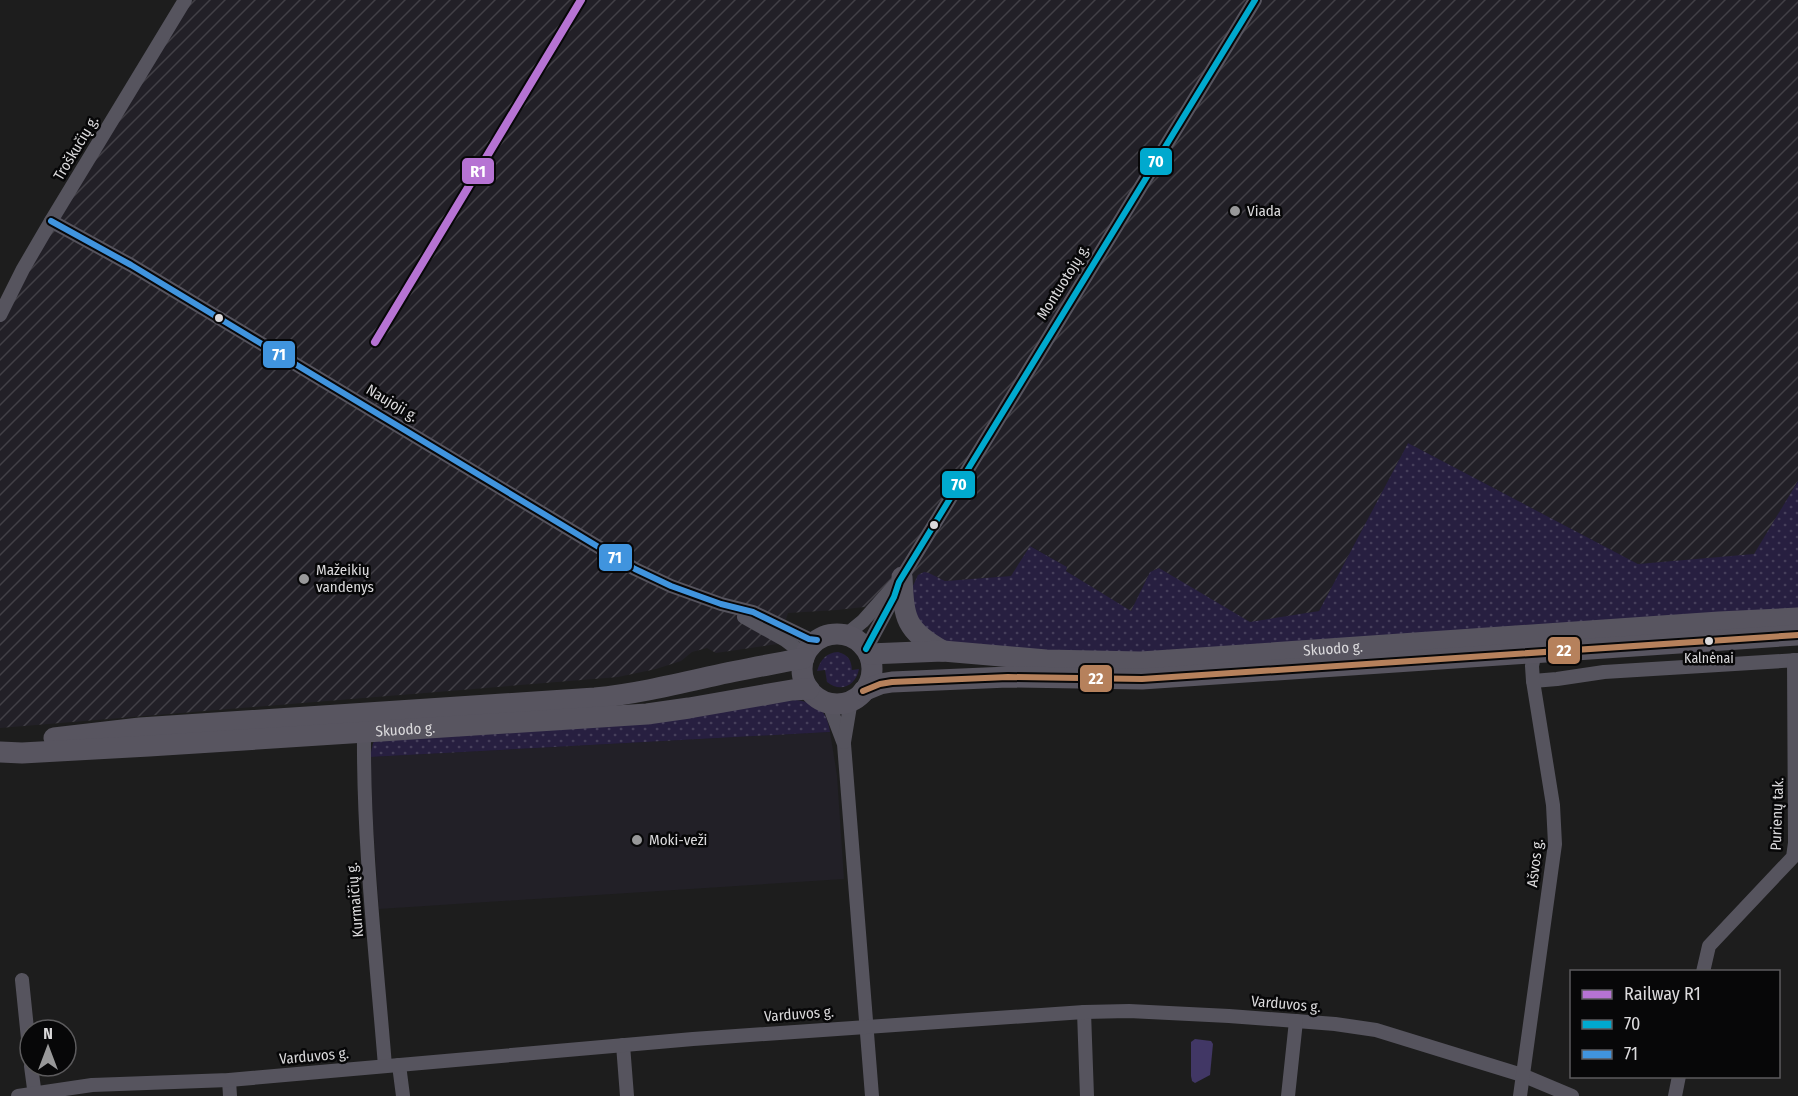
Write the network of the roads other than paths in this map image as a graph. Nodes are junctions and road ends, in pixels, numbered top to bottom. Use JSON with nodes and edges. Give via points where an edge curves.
{"nodes":[{"id":1,"x":185,"y":0,"type":"edge"},
{"id":2,"x":1255,"y":0,"type":"edge"},
{"id":3,"x":51,"y":221,"type":"junction"},
{"id":4,"x":0,"y":315,"type":"edge"},
{"id":5,"x":901,"y":580,"type":"junction"},
{"id":6,"x":1798,"y":618,"type":"edge"},
{"id":7,"x":846,"y":635,"type":"junction"},
{"id":8,"x":1798,"y":635,"type":"edge"},
{"id":9,"x":1536,"y":644,"type":"junction"},
{"id":10,"x":809,"y":651,"type":"junction"},
{"id":11,"x":943,"y":651,"type":"junction"},
{"id":12,"x":867,"y":652,"type":"junction"},
{"id":13,"x":1796,"y":660,"type":"edge"},
{"id":14,"x":1533,"y":681,"type":"junction"},
{"id":15,"x":809,"y":689,"type":"junction"},
{"id":16,"x":857,"y":696,"type":"junction"},
{"id":17,"x":828,"y":702,"type":"junction"},
{"id":18,"x":364,"y":731,"type":"junction"},
{"id":19,"x":844,"y":744,"type":"junction"},
{"id":20,"x":0,"y":745,"type":"edge"},
{"id":21,"x":0,"y":752,"type":"edge"},
{"id":22,"x":1703,"y":970,"type":"edge"},
{"id":23,"x":22,"y":980,"type":"dead end"},
{"id":24,"x":1083,"y":1012,"type":"junction"},
{"id":25,"x":26,"y":1018,"type":"edge"},
{"id":26,"x":1296,"y":1021,"type":"junction"},
{"id":27,"x":867,"y":1026,"type":"junction"},
{"id":28,"x":623,"y":1045,"type":"junction"},
{"id":29,"x":392,"y":1065,"type":"junction"},
{"id":30,"x":1522,"y":1075,"type":"junction"},
{"id":31,"x":33,"y":1078,"type":"edge"},
{"id":32,"x":1679,"y":1078,"type":"edge"},
{"id":33,"x":229,"y":1080,"type":"junction"},
{"id":34,"x":35,"y":1094,"type":"edge"},
{"id":35,"x":18,"y":1096,"type":"edge"},
{"id":36,"x":230,"y":1096,"type":"edge"},
{"id":37,"x":403,"y":1096,"type":"edge"},
{"id":38,"x":627,"y":1096,"type":"edge"},
{"id":39,"x":872,"y":1096,"type":"edge"},
{"id":40,"x":1087,"y":1096,"type":"edge"},
{"id":41,"x":1288,"y":1096,"type":"edge"},
{"id":42,"x":1520,"y":1096,"type":"edge"},
{"id":43,"x":1572,"y":1096,"type":"edge"},
{"id":44,"x":1675,"y":1096,"type":"edge"}],
"edges":[{"from":1,"to":3,"type":"street","name":"Troškučių g."},
{"from":2,"to":5,"type":"street","name":"Montuotojų g."},
{"from":3,"to":4,"type":"street","name":"Troškučių g."},
{"from":3,"to":10,"type":"street","name":"Naujoji g.","via":[[131,265],[635,569],[671,586],[753,612],[809,639]]},
{"from":5,"to":7,"type":"street","name":"Montuotojų g."},
{"from":5,"to":11,"type":"main road","via":[[906,618],[918,635]]},
{"from":5,"to":12,"type":"street","name":"Montuotojų g."},
{"from":6,"to":9,"type":"main road","name":"Skuodo g."},
{"from":7,"to":10,"type":"main road","via":[[831,634]]},
{"from":7,"to":12,"type":"main road"},
{"from":8,"to":9,"type":"main road","name":"Skuodo g."},
{"from":9,"to":11,"type":"main road","name":"Skuodo g.","via":[[1141,662],[1046,660]]},
{"from":9,"to":14,"type":"street","name":"Ašvos g."},
{"from":9,"to":16,"type":"main road","name":"Skuodo g.","via":[[1142,679],[1008,677],[892,682]]},
{"from":10,"to":15,"type":"main road","via":[[802,671]]},
{"from":10,"to":20,"type":"main road","name":"Skuodo g.","via":[[626,695],[140,728]]},
{"from":11,"to":12,"type":"main road","name":"Skuodo g."},
{"from":12,"to":16,"type":"main road","via":[[872,670],[868,685]]},
{"from":13,"to":14,"type":"street","via":[[1604,672]]},
{"from":13,"to":22,"type":"street","name":"Purienų tak.","via":[[1793,857],[1709,946]]},
{"from":14,"to":30,"type":"street","name":"Ašvos g.","via":[[1553,805],[1555,844]]},
{"from":15,"to":17,"type":"main road"},
{"from":15,"to":18,"type":"main road","name":"Skuodo g.","via":[[647,714]]},
{"from":16,"to":17,"type":"main road","via":[[836,704]]},
{"from":16,"to":19,"type":"street"},
{"from":17,"to":19,"type":"street"},
{"from":18,"to":21,"type":"main road","name":"Skuodo g."},
{"from":18,"to":29,"type":"street","name":"Kurmaičių g.","via":[[367,833]]},
{"from":19,"to":27,"type":"street"},
{"from":23,"to":25,"type":"street"},
{"from":24,"to":26,"type":"street","name":"Varduvos g."},
{"from":24,"to":27,"type":"street","name":"Varduvos g."},
{"from":24,"to":40,"type":"street"},
{"from":26,"to":30,"type":"street","name":"Varduvos g.","via":[[1376,1030]]},
{"from":26,"to":41,"type":"street"},
{"from":27,"to":28,"type":"street","name":"Varduvos g."},
{"from":27,"to":39,"type":"street"},
{"from":28,"to":29,"type":"street","name":"Varduvos g."},
{"from":28,"to":38,"type":"street"},
{"from":29,"to":33,"type":"street","name":"Varduvos g."},
{"from":29,"to":37,"type":"street","name":"Kurmaičių g."},
{"from":30,"to":42,"type":"street","name":"Ašvos g."},
{"from":30,"to":43,"type":"street","name":"Varduvos g."},
{"from":31,"to":34,"type":"street"},
{"from":32,"to":44,"type":"street"},
{"from":33,"to":34,"type":"street","name":"Varduvos g.","via":[[92,1085]]},
{"from":33,"to":36,"type":"street"},
{"from":34,"to":35,"type":"street","name":"Varduvos g."}]}
